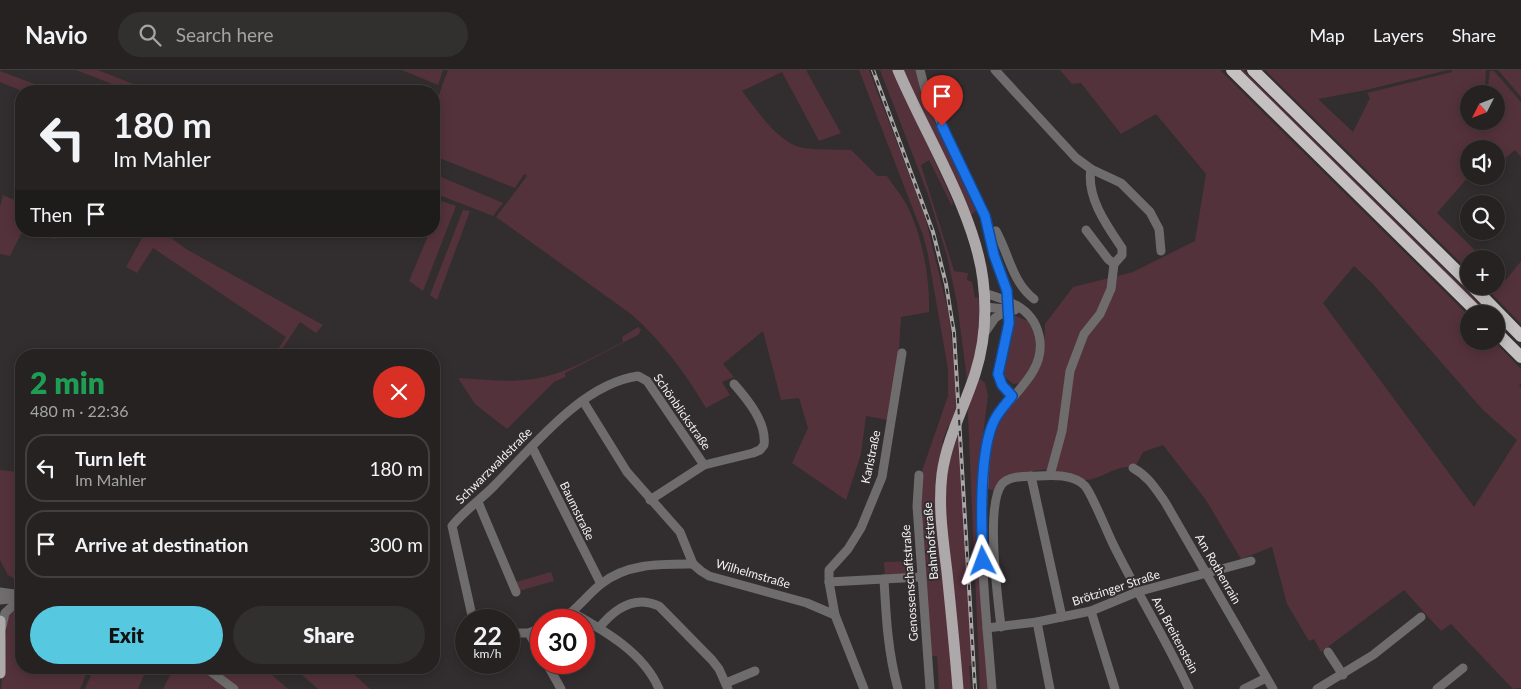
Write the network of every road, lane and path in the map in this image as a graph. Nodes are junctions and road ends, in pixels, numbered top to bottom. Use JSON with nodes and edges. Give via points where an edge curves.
{"nodes":[{"id":1,"x":898,"y":70,"type":"edge"},
{"id":2,"x":920,"y":70,"type":"edge"},
{"id":3,"x":995,"y":70,"type":"edge"},
{"id":4,"x":1232,"y":70,"type":"edge"},
{"id":5,"x":1253,"y":70,"type":"edge"},
{"id":6,"x":1092,"y":169,"type":"junction"},
{"id":7,"x":1086,"y":230,"type":"dead end"},
{"id":8,"x":989,"y":232,"type":"junction"},
{"id":9,"x":1161,"y":251,"type":"dead end"},
{"id":10,"x":1114,"y":264,"type":"junction"},
{"id":11,"x":1460,"y":274,"type":"edge"},
{"id":12,"x":984,"y":293,"type":"junction"},
{"id":13,"x":1481,"y":295,"type":"edge"},
{"id":14,"x":1034,"y":299,"type":"dead end"},
{"id":15,"x":1470,"y":305,"type":"edge"},
{"id":16,"x":985,"y":307,"type":"junction"},
{"id":17,"x":1012,"y":307,"type":"junction"},
{"id":18,"x":998,"y":312,"type":"junction"},
{"id":19,"x":984,"y":335,"type":"junction"},
{"id":20,"x":1521,"y":336,"type":"edge"},
{"id":21,"x":1505,"y":341,"type":"edge"},
{"id":22,"x":902,"y":354,"type":"dead end"},
{"id":23,"x":1521,"y":357,"type":"edge"},
{"id":24,"x":734,"y":384,"type":"dead end"},
{"id":25,"x":1012,"y":396,"type":"junction"},
{"id":26,"x":583,"y":401,"type":"junction"},
{"id":27,"x":532,"y":448,"type":"junction"},
{"id":28,"x":704,"y":465,"type":"junction"},
{"id":29,"x":1133,"y":468,"type":"dead end"},
{"id":30,"x":919,"y":475,"type":"dead end"},
{"id":31,"x":1050,"y":475,"type":"junction"},
{"id":32,"x":1031,"y":476,"type":"junction"},
{"id":33,"x":650,"y":500,"type":"junction"},
{"id":34,"x":478,"y":502,"type":"junction"},
{"id":35,"x":1251,"y":560,"type":"dead end"},
{"id":36,"x":693,"y":564,"type":"junction"},
{"id":37,"x":1205,"y":574,"type":"junction"},
{"id":38,"x":921,"y":577,"type":"junction"},
{"id":39,"x":884,"y":579,"type":"junction"},
{"id":40,"x":829,"y":582,"type":"junction"},
{"id":41,"x":601,"y":584,"type":"junction"},
{"id":42,"x":0,"y":592,"type":"edge"},
{"id":43,"x":516,"y":592,"type":"dead end"},
{"id":44,"x":1138,"y":592,"type":"junction"},
{"id":45,"x":15,"y":596,"type":"edge"},
{"id":46,"x":15,"y":598,"type":"edge"},
{"id":47,"x":0,"y":600,"type":"edge"},
{"id":48,"x":15,"y":603,"type":"edge"},
{"id":49,"x":471,"y":609,"type":"edge"},
{"id":50,"x":576,"y":609,"type":"edge"},
{"id":51,"x":1091,"y":610,"type":"junction"},
{"id":52,"x":835,"y":615,"type":"junction"},
{"id":53,"x":1421,"y":617,"type":"dead end"},
{"id":54,"x":1062,"y":618,"type":"junction"},
{"id":55,"x":1037,"y":622,"type":"junction"},
{"id":56,"x":1,"y":626,"type":"edge"},
{"id":57,"x":595,"y":626,"type":"edge"},
{"id":58,"x":1001,"y":627,"type":"junction"},
{"id":59,"x":599,"y":628,"type":"junction"},
{"id":60,"x":987,"y":628,"type":"junction"},
{"id":61,"x":520,"y":633,"type":"edge"},
{"id":62,"x":529,"y":633,"type":"edge"},
{"id":63,"x":1328,"y":652,"type":"dead end"},
{"id":64,"x":1464,"y":668,"type":"dead end"},
{"id":65,"x":755,"y":671,"type":"dead end"},
{"id":66,"x":0,"y":673,"type":"edge"},
{"id":67,"x":214,"y":674,"type":"edge"},
{"id":68,"x":553,"y":674,"type":"edge"},
{"id":69,"x":1343,"y":675,"type":"junction"},
{"id":70,"x":1266,"y":678,"type":"junction"},
{"id":71,"x":727,"y":686,"type":"edge"},
{"id":72,"x":234,"y":689,"type":"edge"},
{"id":73,"x":561,"y":689,"type":"edge"},
{"id":74,"x":658,"y":689,"type":"edge"},
{"id":75,"x":864,"y":689,"type":"edge"},
{"id":76,"x":898,"y":689,"type":"edge"},
{"id":77,"x":930,"y":689,"type":"edge"},
{"id":78,"x":958,"y":689,"type":"edge"},
{"id":79,"x":992,"y":689,"type":"edge"},
{"id":80,"x":1050,"y":689,"type":"edge"},
{"id":81,"x":1115,"y":689,"type":"edge"},
{"id":82,"x":1189,"y":689,"type":"edge"},
{"id":83,"x":1244,"y":689,"type":"edge"},
{"id":84,"x":1273,"y":689,"type":"edge"},
{"id":85,"x":1318,"y":689,"type":"edge"},
{"id":86,"x":1437,"y":689,"type":"edge"}],
"edges":[{"from":1,"to":12,"type":"main road","name":"Bahnhofstraße","via":[[969,227],[980,264]]},
{"from":2,"to":8,"type":"street","via":[[925,89],[979,202]]},
{"from":3,"to":6,"type":"street","via":[[1068,151]]},
{"from":4,"to":15,"type":"highway"},
{"from":5,"to":11,"type":"highway"},
{"from":6,"to":9,"type":"street","via":[[1121,183],[1150,212],[1159,229]]},
{"from":6,"to":10,"type":"street","via":[[1090,179],[1097,203],[1122,248],[1122,256]]},
{"from":7,"to":10,"type":"street"},
{"from":8,"to":14,"type":"street","via":[[996,231],[1023,291]]},
{"from":8,"to":25,"type":"street","via":[[1010,307],[1009,327],[998,374],[1002,385]]},
{"from":10,"to":31,"type":"street","via":[[1111,289],[1100,314],[1084,334],[1070,370],[1062,431]]},
{"from":12,"to":16,"type":"main road","name":"Bahnhofstraße"},
{"from":12,"to":17,"type":"street","via":[[998,297]]},
{"from":13,"to":20,"type":"highway"},
{"from":16,"to":18,"type":"street"},
{"from":16,"to":19,"type":"main road","name":"Bahnhofstraße"},
{"from":17,"to":18,"type":"street"},
{"from":17,"to":25,"type":"street","via":[[1030,316],[1040,344],[1038,362]]},
{"from":18,"to":19,"type":"street"},
{"from":19,"to":78,"type":"main road","name":"Bahnhofstraße","via":[[976,372],[949,441],[942,477],[941,510]]},
{"from":21,"to":23,"type":"highway"},
{"from":22,"to":40,"type":"street","name":"Karlstraße","via":[[882,477],[861,528],[829,570]]},
{"from":24,"to":28,"type":"street","via":[[760,423],[764,445],[753,453]]},
{"from":25,"to":60,"type":"street","via":[[994,421],[986,454],[982,534]]},
{"from":26,"to":27,"type":"street","name":"Schwarzwaldstraße","via":[[554,422]]},
{"from":26,"to":28,"type":"street","name":"Schönblickstraße","via":[[620,381],[638,376],[647,381]]},
{"from":26,"to":33,"type":"street","via":[[626,472]]},
{"from":27,"to":34,"type":"street","name":"Schwarzwaldstraße"},
{"from":27,"to":41,"type":"street","name":"Baumstraße"},
{"from":28,"to":33,"type":"street"},
{"from":29,"to":37,"type":"street","name":"Am Rothenrain","via":[[1152,482]]},
{"from":30,"to":38,"type":"street","name":"Genossenschaftstraße","via":[[917,506]]},
{"from":31,"to":32,"type":"street"},
{"from":31,"to":44,"type":"street","name":"Am Breitenstein","via":[[1085,486]]},
{"from":32,"to":54,"type":"street"},
{"from":32,"to":58,"type":"street","via":[[1010,478],[1001,485],[995,504],[995,562]]},
{"from":33,"to":36,"type":"street","via":[[680,532]]},
{"from":34,"to":43,"type":"street"},
{"from":34,"to":49,"type":"street","name":"Schwarzwaldstraße","via":[[452,526]]},
{"from":35,"to":37,"type":"street","name":"Brötzinger Straße"},
{"from":36,"to":41,"type":"street","via":[[663,564],[623,570]]},
{"from":36,"to":52,"type":"street","name":"Wilhelmstraße","via":[[709,576],[807,602]]},
{"from":37,"to":44,"type":"street","name":"Brötzinger Straße"},
{"from":37,"to":70,"type":"street","name":"Am Rothenrain"},
{"from":38,"to":39,"type":"street"},
{"from":38,"to":77,"type":"street","name":"Genossenschaftstraße"},
{"from":39,"to":40,"type":"street"},
{"from":39,"to":76,"type":"street","via":[[886,628]]},
{"from":40,"to":52,"type":"street"},
{"from":41,"to":50,"type":"street"},
{"from":42,"to":45,"type":"street"},
{"from":44,"to":51,"type":"street","name":"Brötzinger Straße"},
{"from":44,"to":82,"type":"street","name":"Am Breitenstein"},
{"from":46,"to":47,"type":"street"},
{"from":48,"to":56,"type":"street","via":[[5,613]]},
{"from":51,"to":54,"type":"street","name":"Brötzinger Straße"},
{"from":51,"to":81,"type":"street"},
{"from":52,"to":75,"type":"street"},
{"from":53,"to":69,"type":"street","via":[[1373,656]]},
{"from":54,"to":55,"type":"street","name":"Brötzinger Straße"},
{"from":55,"to":58,"type":"street","name":"Brötzinger Straße"},
{"from":55,"to":80,"type":"street"},
{"from":56,"to":66,"type":"main road"},
{"from":57,"to":59,"type":"street"},
{"from":58,"to":60,"type":"street","name":"Brötzinger Straße"},
{"from":59,"to":71,"type":"street","via":[[632,602],[649,601],[659,606],[700,645],[719,669]]},
{"from":59,"to":74,"type":"street","via":[[647,668]]},
{"from":60,"to":79,"type":"street"},
{"from":61,"to":62,"type":"street"},
{"from":63,"to":69,"type":"street"},
{"from":64,"to":86,"type":"street"},
{"from":65,"to":71,"type":"street"},
{"from":67,"to":72,"type":"street"},
{"from":68,"to":73,"type":"street"},
{"from":69,"to":85,"type":"street"},
{"from":70,"to":83,"type":"street"},
{"from":70,"to":84,"type":"street","name":"Am Rothenrain"}]}
